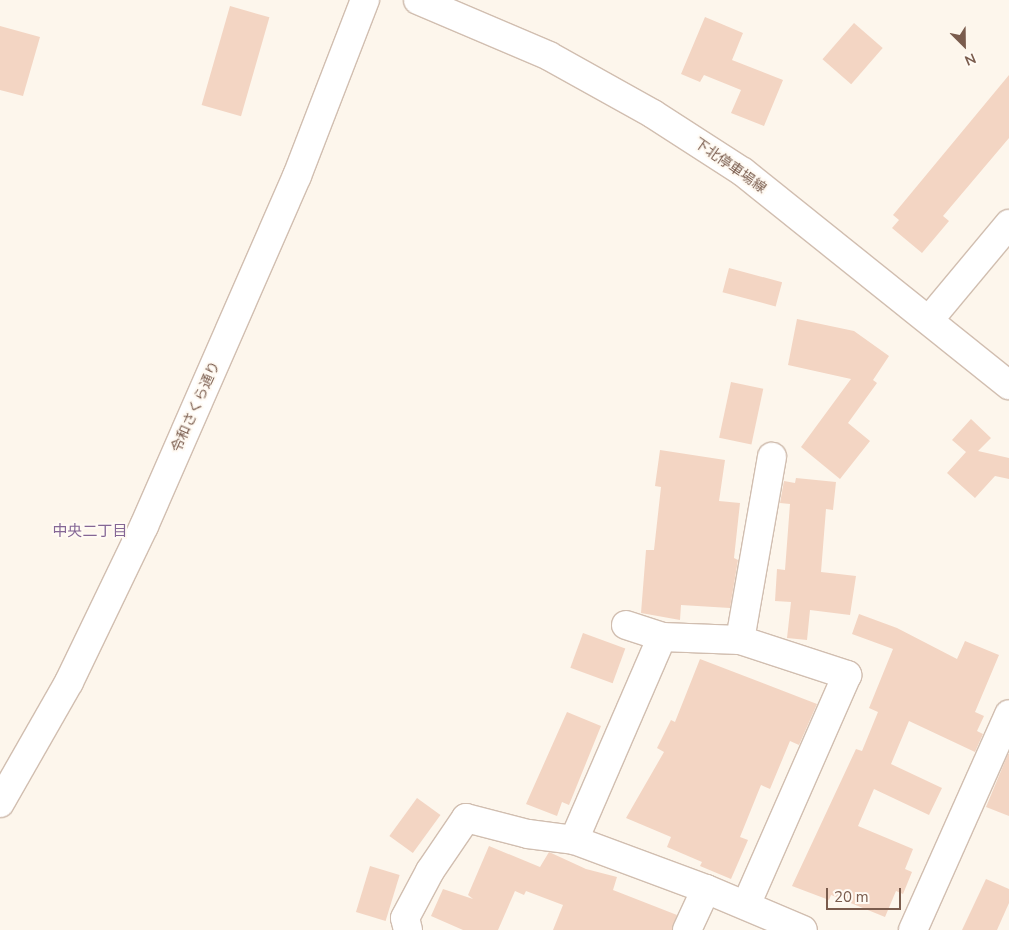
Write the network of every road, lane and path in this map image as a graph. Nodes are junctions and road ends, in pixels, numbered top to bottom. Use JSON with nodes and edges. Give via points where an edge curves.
{"nodes":[{"id":1,"x":365,"y":0,"type":"edge"},
{"id":2,"x":418,"y":0,"type":"edge"},
{"id":3,"x":1009,"y":224,"type":"edge"},
{"id":4,"x":929,"y":320,"type":"junction"},
{"id":5,"x":1009,"y":385,"type":"edge"},
{"id":6,"x":772,"y":457,"type":"dead end"},
{"id":7,"x":626,"y":625,"type":"dead end"},
{"id":8,"x":662,"y":637,"type":"junction"},
{"id":9,"x":740,"y":640,"type":"junction"},
{"id":10,"x":1009,"y":714,"type":"edge"},
{"id":11,"x":0,"y":803,"type":"edge"},
{"id":12,"x":574,"y":840,"type":"junction"},
{"id":13,"x":706,"y":888,"type":"junction"},
{"id":14,"x":746,"y":905,"type":"junction"},
{"id":15,"x":408,"y":930,"type":"edge"},
{"id":16,"x":687,"y":930,"type":"edge"},
{"id":17,"x":803,"y":930,"type":"edge"},
{"id":18,"x":913,"y":930,"type":"edge"}],
"edges":[{"from":1,"to":11,"type":"street","name":"令和さくら通り","via":[[297,176],[144,526],[69,682]]},
{"from":2,"to":4,"type":"street","name":"下北停車場線","via":[[549,56],[653,114],[743,172]]},
{"from":3,"to":4,"type":"street"},
{"from":4,"to":5,"type":"street","name":"下北停車場線"},
{"from":6,"to":9,"type":"street"},
{"from":7,"to":8,"type":"street"},
{"from":8,"to":9,"type":"street"},
{"from":8,"to":12,"type":"street"},
{"from":9,"to":14,"type":"street","via":[[847,674]]},
{"from":10,"to":18,"type":"street"},
{"from":12,"to":13,"type":"street"},
{"from":12,"to":15,"type":"street","via":[[528,834],[466,818],[430,870],[404,918]]},
{"from":13,"to":14,"type":"street"},
{"from":13,"to":16,"type":"street"},
{"from":14,"to":17,"type":"street"}]}
